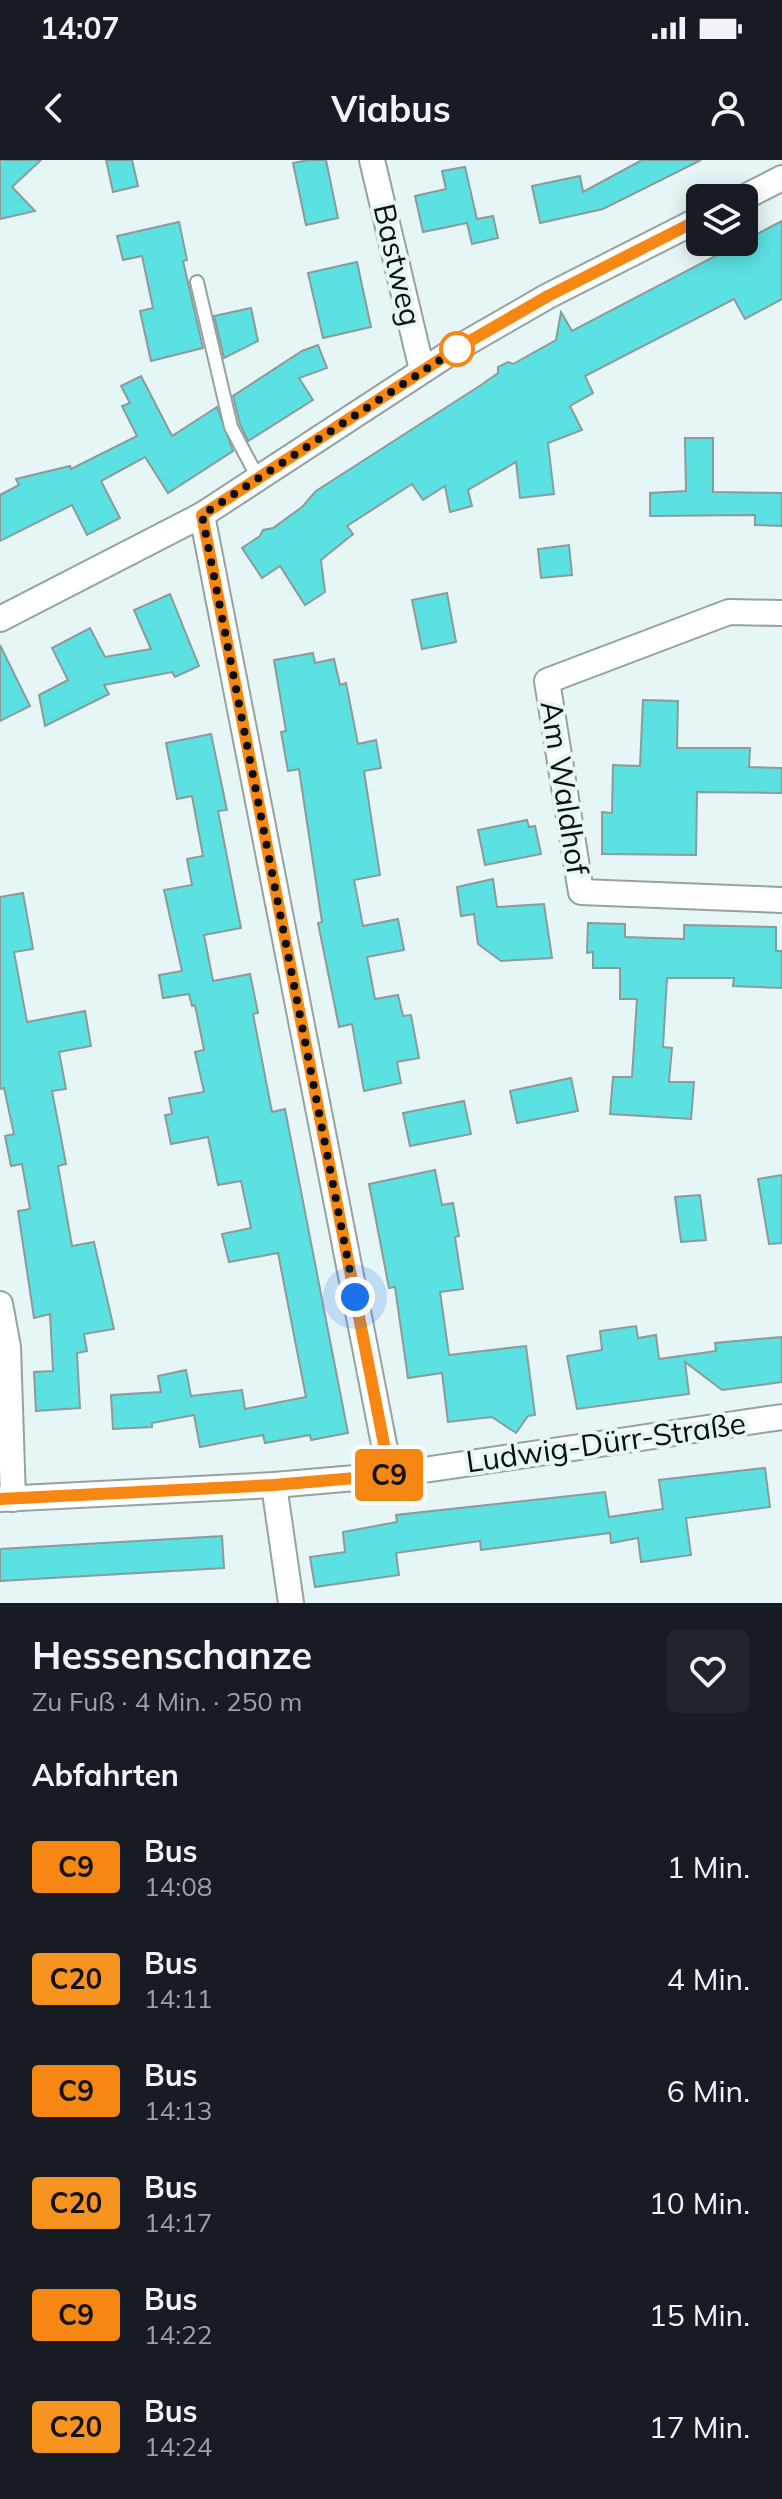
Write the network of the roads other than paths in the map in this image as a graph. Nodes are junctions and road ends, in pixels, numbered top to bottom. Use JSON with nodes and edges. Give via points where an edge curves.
{"nodes":[{"id":1,"x":372,"y":160,"type":"edge"},
{"id":2,"x":782,"y":178,"type":"edge"},
{"id":3,"x":758,"y":190,"type":"edge"},
{"id":4,"x":686,"y":226,"type":"edge"},
{"id":5,"x":197,"y":282,"type":"dead end"},
{"id":6,"x":422,"y":370,"type":"junction"},
{"id":7,"x":258,"y":478,"type":"junction"},
{"id":8,"x":202,"y":515,"type":"junction"},
{"id":9,"x":782,"y":613,"type":"edge"},
{"id":10,"x":0,"y":619,"type":"edge"},
{"id":11,"x":782,"y":900,"type":"edge"},
{"id":12,"x":0,"y":1304,"type":"edge"},
{"id":13,"x":782,"y":1417,"type":"edge"},
{"id":14,"x":390,"y":1475,"type":"junction"},
{"id":15,"x":274,"y":1485,"type":"junction"},
{"id":16,"x":6,"y":1499,"type":"edge"},
{"id":17,"x":291,"y":1603,"type":"edge"}],
"edges":[{"from":1,"to":6,"type":"street","name":"Bastweg"},
{"from":2,"to":3,"type":"street"},
{"from":4,"to":6,"type":"street","via":[[548,296]]},
{"from":5,"to":7,"type":"lane","via":[[231,427]]},
{"from":6,"to":7,"type":"street"},
{"from":7,"to":8,"type":"street"},
{"from":8,"to":10,"type":"street"},
{"from":8,"to":14,"type":"street"},
{"from":9,"to":11,"type":"street","name":"Am Waldhof","via":[[729,612],[547,681],[581,892]]},
{"from":12,"to":16,"type":"street","via":[[8,1347]]},
{"from":13,"to":14,"type":"street","name":"Ludwig-Dürr-Straße"},
{"from":14,"to":15,"type":"street","name":"Ludwig-Dürr-Straße"},
{"from":15,"to":16,"type":"street","name":"Ludwig-Dürr-Straße"},
{"from":15,"to":17,"type":"street"}]}
